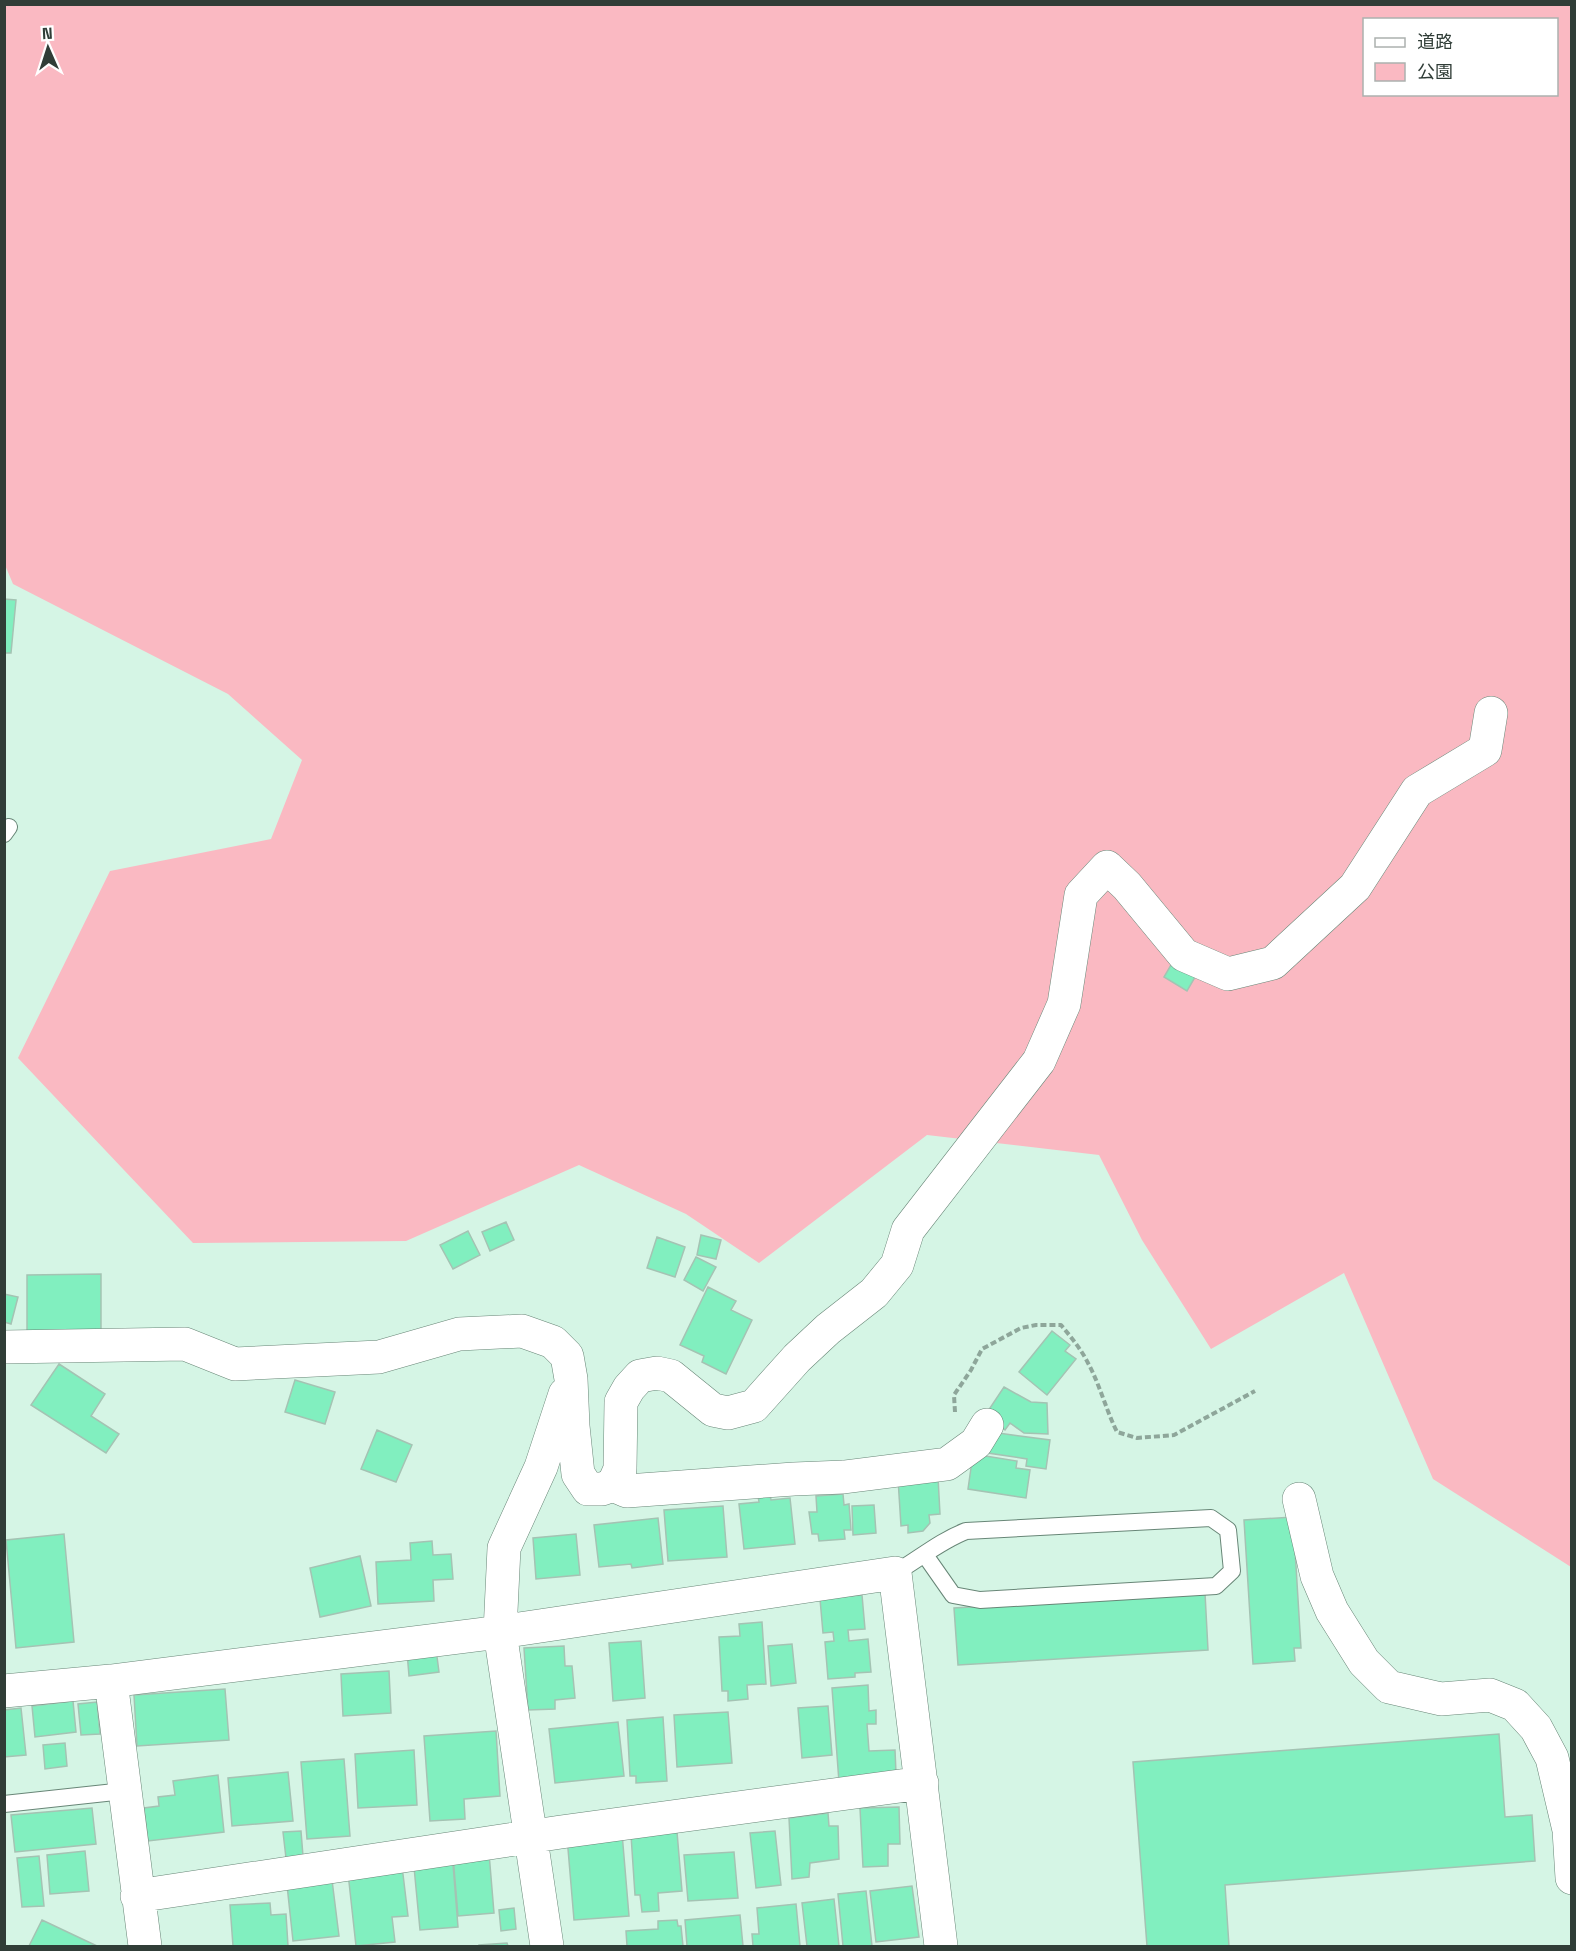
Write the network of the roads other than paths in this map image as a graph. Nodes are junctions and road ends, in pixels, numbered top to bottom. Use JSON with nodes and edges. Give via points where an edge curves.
{"nodes":[{"id":1,"x":1491,"y":713,"type":"dead end"},
{"id":2,"x":4,"y":1347,"type":"edge"},
{"id":3,"x":571,"y":1379,"type":"junction"},
{"id":4,"x":987,"y":1425,"type":"dead end"},
{"id":5,"x":613,"y":1485,"type":"junction"},
{"id":6,"x":1299,"y":1499,"type":"dead end"},
{"id":7,"x":926,"y":1555,"type":"junction"},
{"id":8,"x":895,"y":1573,"type":"junction"},
{"id":9,"x":500,"y":1632,"type":"junction"},
{"id":10,"x":111,"y":1681,"type":"junction"},
{"id":11,"x":4,"y":1691,"type":"edge"},
{"id":12,"x":922,"y":1783,"type":"junction"},
{"id":13,"x":124,"y":1791,"type":"junction"},
{"id":14,"x":4,"y":1804,"type":"edge"},
{"id":15,"x":531,"y":1838,"type":"junction"},
{"id":16,"x":1572,"y":1878,"type":"edge"},
{"id":17,"x":137,"y":1896,"type":"junction"},
{"id":18,"x":146,"y":1947,"type":"edge"},
{"id":19,"x":547,"y":1947,"type":"edge"},
{"id":20,"x":941,"y":1947,"type":"edge"}],
"edges":[{"from":1,"to":5,"type":"street","via":[[1485,750],[1418,791],[1355,887],[1273,963],[1228,974],[1184,956],[1107,867],[1081,895],[1064,1004],[1039,1061],[908,1230],[897,1265],[874,1293],[797,1358],[754,1406],[728,1413],[713,1410],[671,1376],[640,1376],[621,1402],[620,1469]]},
{"from":2,"to":3,"type":"street","via":[[185,1344],[235,1364],[379,1357],[459,1334],[522,1331],[553,1342],[567,1356]]},
{"from":3,"to":5,"type":"street","via":[[578,1474],[588,1489]]},
{"from":3,"to":9,"type":"street","via":[[541,1467],[504,1548]]},
{"from":4,"to":5,"type":"street","via":[[976,1443],[947,1464],[844,1477],[627,1491]]},
{"from":6,"to":16,"type":"street","via":[[1317,1576],[1332,1611],[1365,1662],[1389,1687],[1441,1699],[1490,1695],[1515,1705],[1536,1728],[1552,1758],[1569,1830]]},
{"from":7,"to":7,"type":"lane","via":[[966,1531],[1211,1518],[1228,1530],[1232,1571],[1216,1586],[980,1600],[952,1595]]},
{"from":7,"to":8,"type":"lane"},
{"from":8,"to":9,"type":"street"},
{"from":8,"to":12,"type":"street"},
{"from":9,"to":10,"type":"street"},
{"from":9,"to":15,"type":"street"},
{"from":10,"to":11,"type":"street"},
{"from":10,"to":13,"type":"street"},
{"from":12,"to":15,"type":"street"},
{"from":12,"to":20,"type":"street"},
{"from":13,"to":14,"type":"lane"},
{"from":13,"to":17,"type":"street"},
{"from":15,"to":17,"type":"street"},
{"from":15,"to":19,"type":"street"},
{"from":17,"to":18,"type":"street"}]}
